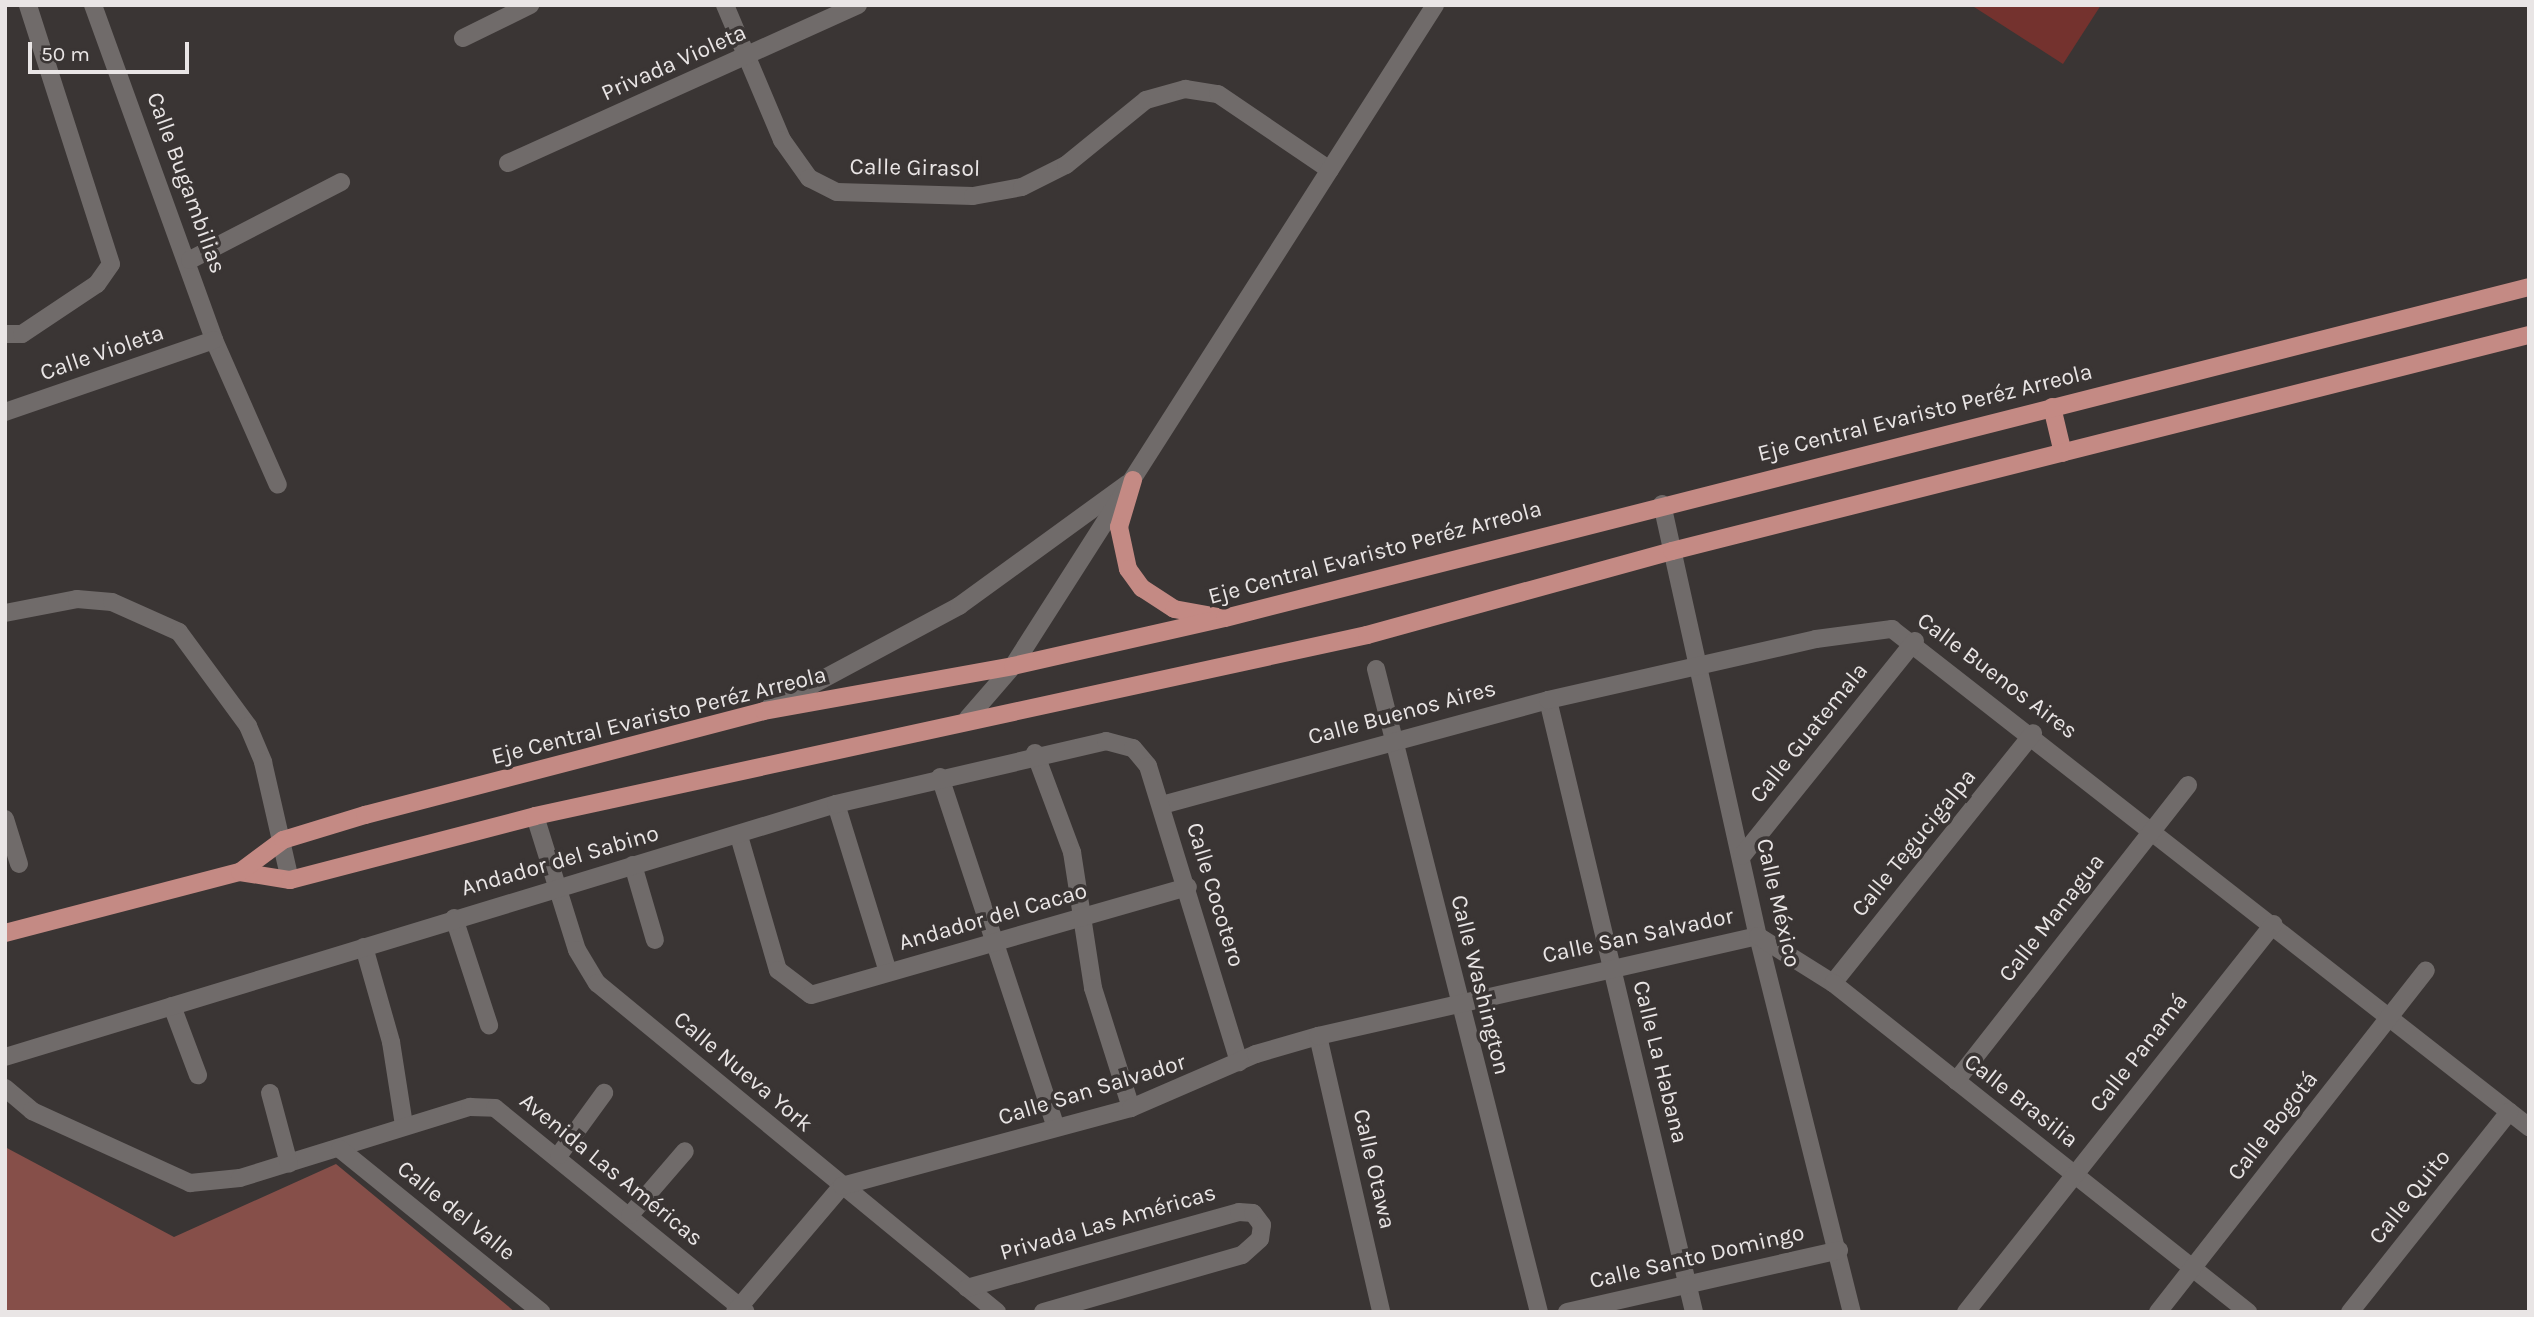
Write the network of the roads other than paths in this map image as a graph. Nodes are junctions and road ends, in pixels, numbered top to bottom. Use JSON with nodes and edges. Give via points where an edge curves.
{"nodes":[{"id":1,"x":28,"y":5,"type":"edge"},
{"id":2,"x":93,"y":5,"type":"edge"},
{"id":3,"x":530,"y":5,"type":"edge"},
{"id":4,"x":725,"y":5,"type":"edge"},
{"id":5,"x":858,"y":5,"type":"edge"},
{"id":6,"x":1435,"y":5,"type":"edge"},
{"id":7,"x":463,"y":38,"type":"dead end"},
{"id":8,"x":748,"y":57,"type":"junction"},
{"id":9,"x":508,"y":163,"type":"dead end"},
{"id":10,"x":1329,"y":170,"type":"junction"},
{"id":11,"x":341,"y":182,"type":"dead end"},
{"id":12,"x":190,"y":260,"type":"junction"},
{"id":13,"x":2529,"y":286,"type":"edge"},
{"id":14,"x":5,"y":334,"type":"edge"},
{"id":15,"x":2529,"y":335,"type":"edge"},
{"id":16,"x":214,"y":340,"type":"junction"},
{"id":17,"x":2052,"y":407,"type":"junction"},
{"id":18,"x":5,"y":412,"type":"edge"},
{"id":19,"x":2063,"y":453,"type":"junction"},
{"id":20,"x":1133,"y":480,"type":"junction"},
{"id":21,"x":278,"y":485,"type":"dead end"},
{"id":22,"x":1662,"y":504,"type":"junction"},
{"id":23,"x":1672,"y":551,"type":"junction"},
{"id":24,"x":5,"y":613,"type":"edge"},
{"id":25,"x":1225,"y":618,"type":"junction"},
{"id":26,"x":1915,"y":641,"type":"junction"},
{"id":27,"x":1700,"y":663,"type":"junction"},
{"id":28,"x":1013,"y":666,"type":"junction"},
{"id":29,"x":1376,"y":669,"type":"dead end"},
{"id":30,"x":1548,"y":700,"type":"junction"},
{"id":31,"x":764,"y":711,"type":"junction"},
{"id":32,"x":968,"y":718,"type":"junction"},
{"id":33,"x":2033,"y":733,"type":"junction"},
{"id":34,"x":1394,"y":739,"type":"junction"},
{"id":35,"x":1133,"y":748,"type":"joint"},
{"id":36,"x":1035,"y":752,"type":"junction"},
{"id":37,"x":940,"y":777,"type":"junction"},
{"id":38,"x":2188,"y":785,"type":"dead end"},
{"id":39,"x":836,"y":804,"type":"junction"},
{"id":40,"x":1162,"y":805,"type":"junction"},
{"id":41,"x":535,"y":816,"type":"junction"},
{"id":42,"x":5,"y":818,"type":"edge"},
{"id":43,"x":2153,"y":828,"type":"junction"},
{"id":44,"x":739,"y":836,"type":"junction"},
{"id":45,"x":283,"y":840,"type":"junction"},
{"id":46,"x":1742,"y":856,"type":"junction"},
{"id":47,"x":19,"y":864,"type":"dead end"},
{"id":48,"x":633,"y":865,"type":"junction"},
{"id":49,"x":240,"y":872,"type":"junction"},
{"id":50,"x":290,"y":880,"type":"junction"},
{"id":51,"x":557,"y":886,"type":"junction"},
{"id":52,"x":1188,"y":887,"type":"junction"},
{"id":53,"x":454,"y":918,"type":"junction"},
{"id":54,"x":1080,"y":919,"type":"junction"},
{"id":55,"x":2274,"y":924,"type":"junction"},
{"id":56,"x":5,"y":933,"type":"edge"},
{"id":57,"x":1758,"y":936,"type":"junction"},
{"id":58,"x":655,"y":940,"type":"dead end"},
{"id":59,"x":995,"y":941,"type":"junction"},
{"id":60,"x":364,"y":947,"type":"junction"},
{"id":61,"x":1611,"y":967,"type":"junction"},
{"id":62,"x":2426,"y":970,"type":"dead end"},
{"id":63,"x":888,"y":972,"type":"junction"},
{"id":64,"x":1833,"y":983,"type":"junction"},
{"id":65,"x":1458,"y":1001,"type":"junction"},
{"id":66,"x":173,"y":1006,"type":"junction"},
{"id":67,"x":2392,"y":1015,"type":"junction"},
{"id":68,"x":489,"y":1025,"type":"dead end"},
{"id":69,"x":1318,"y":1036,"type":"junction"},
{"id":70,"x":5,"y":1057,"type":"edge"},
{"id":71,"x":1238,"y":1062,"type":"junction"},
{"id":72,"x":198,"y":1075,"type":"dead end"},
{"id":73,"x":1956,"y":1081,"type":"junction"},
{"id":74,"x":5,"y":1088,"type":"edge"},
{"id":75,"x":270,"y":1093,"type":"dead end"},
{"id":76,"x":604,"y":1093,"type":"dead end"},
{"id":77,"x":1131,"y":1108,"type":"junction"},
{"id":78,"x":2509,"y":1112,"type":"junction"},
{"id":79,"x":404,"y":1125,"type":"junction"},
{"id":80,"x":1056,"y":1127,"type":"junction"},
{"id":81,"x":2529,"y":1127,"type":"edge"},
{"id":82,"x":340,"y":1149,"type":"junction"},
{"id":83,"x":685,"y":1151,"type":"dead end"},
{"id":84,"x":559,"y":1155,"type":"junction"},
{"id":85,"x":289,"y":1164,"type":"junction"},
{"id":86,"x":2074,"y":1174,"type":"junction"},
{"id":87,"x":842,"y":1186,"type":"junction"},
{"id":88,"x":630,"y":1215,"type":"junction"},
{"id":89,"x":1839,"y":1250,"type":"junction"},
{"id":90,"x":2193,"y":1268,"type":"junction"},
{"id":91,"x":1688,"y":1284,"type":"junction"},
{"id":92,"x":967,"y":1288,"type":"junction"},
{"id":93,"x":740,"y":1310,"type":"edge"},
{"id":94,"x":541,"y":1312,"type":"edge"},
{"id":95,"x":997,"y":1312,"type":"edge"},
{"id":96,"x":1043,"y":1312,"type":"edge"},
{"id":97,"x":1381,"y":1312,"type":"edge"},
{"id":98,"x":1539,"y":1312,"type":"edge"},
{"id":99,"x":1567,"y":1312,"type":"edge"},
{"id":100,"x":1694,"y":1312,"type":"edge"},
{"id":101,"x":1852,"y":1312,"type":"edge"},
{"id":102,"x":1965,"y":1312,"type":"edge"},
{"id":103,"x":2158,"y":1312,"type":"edge"},
{"id":104,"x":2248,"y":1312,"type":"edge"},
{"id":105,"x":2350,"y":1312,"type":"edge"}],
"edges":[{"from":1,"to":14,"type":"street","via":[[111,264],[97,284],[22,334]]},
{"from":2,"to":12,"type":"street","name":"Calle Bugambilias"},
{"from":3,"to":7,"type":"street"},
{"from":4,"to":8,"type":"street","name":"Calle Girasol"},
{"from":5,"to":8,"type":"street","name":"Privada Violeta"},
{"from":6,"to":10,"type":"street"},
{"from":8,"to":9,"type":"street","name":"Privada Violeta"},
{"from":8,"to":10,"type":"street","name":"Calle Girasol","via":[[799,166],[819,186],[837,192],[973,196],[1022,187],[1066,165],[1146,100],[1185,89],[1218,94]]},
{"from":10,"to":20,"type":"street"},
{"from":11,"to":12,"type":"street"},
{"from":12,"to":16,"type":"street","name":"Calle Bugambilias"},
{"from":13,"to":17,"type":"main road","name":"Eje Central Evaristo Peréz Arreola"},
{"from":15,"to":19,"type":"main road","name":"Eje Central Evaristo Peréz Arreola"},
{"from":16,"to":18,"type":"street","name":"Calle Violeta"},
{"from":16,"to":21,"type":"street","name":"Calle Bugambilias"},
{"from":17,"to":19,"type":"main road"},
{"from":17,"to":22,"type":"main road","name":"Eje Central Evaristo Peréz Arreola"},
{"from":19,"to":23,"type":"main road","name":"Eje Central Evaristo Peréz Arreola"},
{"from":20,"to":25,"type":"main road","via":[[1119,527],[1128,569],[1142,588],[1174,609]]},
{"from":20,"to":28,"type":"street"},
{"from":20,"to":31,"type":"street","via":[[958,606]]},
{"from":22,"to":23,"type":"street","name":"Calle México"},
{"from":22,"to":25,"type":"main road","name":"Eje Central Evaristo Peréz Arreola"},
{"from":23,"to":27,"type":"street","name":"Calle México"},
{"from":23,"to":32,"type":"main road","name":"Eje Central Evaristo Peréz Arreola","via":[[1367,635]]},
{"from":24,"to":45,"type":"street","via":[[77,598],[122,606],[179,632],[248,726]]},
{"from":25,"to":28,"type":"main road","name":"Eje Central Evaristo Peréz Arreola"},
{"from":26,"to":27,"type":"street","name":"Calle Buenos Aires","via":[[1892,629],[1872,629]]},
{"from":26,"to":33,"type":"street","name":"Calle Buenos Aires"},
{"from":26,"to":46,"type":"street","name":"Calle Guatemala"},
{"from":27,"to":30,"type":"street","name":"Calle Buenos Aires"},
{"from":27,"to":46,"type":"street","name":"Calle México"},
{"from":28,"to":31,"type":"main road","name":"Eje Central Evaristo Peréz Arreola"},
{"from":28,"to":32,"type":"street"},
{"from":29,"to":34,"type":"street","name":"Calle Washington"},
{"from":30,"to":34,"type":"street","name":"Calle Buenos Aires"},
{"from":30,"to":61,"type":"street","name":"Calle La Habana"},
{"from":31,"to":45,"type":"main road","name":"Eje Central Evaristo Peréz Arreola"},
{"from":32,"to":41,"type":"main road","name":"Eje Central Evaristo Peréz Arreola"},
{"from":33,"to":43,"type":"street","name":"Calle Buenos Aires"},
{"from":33,"to":64,"type":"street","name":"Calle Tegucigalpa"},
{"from":34,"to":40,"type":"street","name":"Calle Buenos Aires"},
{"from":34,"to":65,"type":"street","name":"Calle Washington"},
{"from":35,"to":36,"type":"street","name":"Andador del Sabino","via":[[1106,740]]},
{"from":35,"to":40,"type":"street","name":"Calle Cocotero","via":[[1148,766]]},
{"from":36,"to":37,"type":"street","name":"Andador del Sabino"},
{"from":36,"to":54,"type":"street","via":[[1072,852]]},
{"from":37,"to":39,"type":"street","name":"Andador del Sabino"},
{"from":37,"to":59,"type":"street"},
{"from":38,"to":43,"type":"street","name":"Calle Managua"},
{"from":39,"to":44,"type":"street","name":"Andador del Sabino"},
{"from":39,"to":63,"type":"street"},
{"from":40,"to":52,"type":"street","name":"Calle Cocotero"},
{"from":41,"to":50,"type":"main road","name":"Eje Central Evaristo Peréz Arreola"},
{"from":41,"to":51,"type":"street","name":"Calle Nueva York"},
{"from":42,"to":47,"type":"street"},
{"from":43,"to":55,"type":"street","name":"Calle Buenos Aires"},
{"from":43,"to":73,"type":"street","name":"Calle Managua"},
{"from":44,"to":48,"type":"street","name":"Andador del Sabino"},
{"from":44,"to":63,"type":"street","name":"Andador del Cacao","via":[[778,971],[811,995]]},
{"from":45,"to":49,"type":"main road","name":"Eje Central Evaristo Peréz Arreola"},
{"from":45,"to":50,"type":"street"},
{"from":46,"to":57,"type":"street","name":"Calle México"},
{"from":48,"to":51,"type":"street","name":"Andador del Sabino"},
{"from":48,"to":58,"type":"street"},
{"from":49,"to":50,"type":"main road","name":"Eje Central Evaristo Peréz Arreola"},
{"from":49,"to":56,"type":"main road","name":"Eje Central Evaristo Peréz Arreola"},
{"from":51,"to":53,"type":"street","name":"Andador del Sabino"},
{"from":51,"to":87,"type":"street","name":"Calle Nueva York","via":[[577,950],[597,983]]},
{"from":52,"to":54,"type":"street","name":"Andador del Cacao"},
{"from":52,"to":71,"type":"street","name":"Calle Cocotero"},
{"from":53,"to":60,"type":"street","name":"Andador del Sabino"},
{"from":53,"to":68,"type":"street"},
{"from":54,"to":59,"type":"street","name":"Andador del Cacao"},
{"from":54,"to":77,"type":"street","via":[[1093,988]]},
{"from":55,"to":67,"type":"street","name":"Calle Buenos Aires"},
{"from":55,"to":86,"type":"street","name":"Calle Panamá"},
{"from":57,"to":61,"type":"street","name":"Calle San Salvador"},
{"from":57,"to":64,"type":"street","name":"Calle Brasilia"},
{"from":57,"to":89,"type":"street","name":"Calle México"},
{"from":59,"to":63,"type":"street","name":"Andador del Cacao"},
{"from":59,"to":80,"type":"street"},
{"from":60,"to":66,"type":"street","name":"Andador del Sabino"},
{"from":60,"to":79,"type":"street","via":[[391,1042]]},
{"from":61,"to":65,"type":"street","name":"Calle San Salvador"},
{"from":61,"to":91,"type":"street","name":"Calle La Habana"},
{"from":62,"to":67,"type":"street","name":"Calle Bogotá"},
{"from":64,"to":73,"type":"street","name":"Calle Brasilia"},
{"from":65,"to":69,"type":"street","name":"Calle San Salvador"},
{"from":65,"to":98,"type":"street","name":"Calle Washington"},
{"from":66,"to":70,"type":"street","name":"Andador del Sabino"},
{"from":66,"to":72,"type":"street"},
{"from":67,"to":78,"type":"street","name":"Calle Buenos Aires"},
{"from":67,"to":90,"type":"street","name":"Calle Bogotá"},
{"from":69,"to":71,"type":"street","name":"Calle San Salvador"},
{"from":69,"to":97,"type":"street","name":"Calle Otawa"},
{"from":71,"to":77,"type":"street","name":"Calle San Salvador"},
{"from":73,"to":86,"type":"street","name":"Calle Brasilia"},
{"from":74,"to":85,"type":"street","name":"Avenida Las Américas","via":[[32,1111],[190,1183],[216,1184]]},
{"from":75,"to":85,"type":"street"},
{"from":76,"to":84,"type":"street"},
{"from":77,"to":80,"type":"street","name":"Calle San Salvador"},
{"from":78,"to":81,"type":"street","name":"Calle Buenos Aires"},
{"from":78,"to":105,"type":"street","name":"Calle Quito"},
{"from":79,"to":82,"type":"street","name":"Avenida Las Américas"},
{"from":79,"to":84,"type":"street","name":"Avenida Las Américas","via":[[470,1107],[495,1108]]},
{"from":80,"to":87,"type":"street","name":"Calle San Salvador"},
{"from":82,"to":85,"type":"street","name":"Avenida Las Américas"},
{"from":82,"to":94,"type":"street","name":"Calle del Valle"},
{"from":83,"to":88,"type":"street"},
{"from":84,"to":88,"type":"street","name":"Avenida Las Américas"},
{"from":86,"to":90,"type":"street","name":"Calle Brasilia"},
{"from":86,"to":102,"type":"street","name":"Calle Panamá"},
{"from":87,"to":92,"type":"street","name":"Calle Nueva York"},
{"from":87,"to":93,"type":"street"},
{"from":88,"to":93,"type":"street","name":"Avenida Las Américas"},
{"from":89,"to":91,"type":"street","name":"Calle Santo Domingo"},
{"from":89,"to":101,"type":"street","name":"Calle México"},
{"from":90,"to":103,"type":"street","name":"Calle Bogotá"},
{"from":90,"to":104,"type":"street","name":"Calle Brasilia"},
{"from":91,"to":99,"type":"street","name":"Calle Santo Domingo"},
{"from":91,"to":100,"type":"street","name":"Calle La Habana"},
{"from":92,"to":95,"type":"street","name":"Calle Nueva York"},
{"from":92,"to":96,"type":"street","name":"Privada Las Américas","via":[[1239,1212],[1253,1213],[1262,1224],[1260,1239],[1241,1255]]}]}
